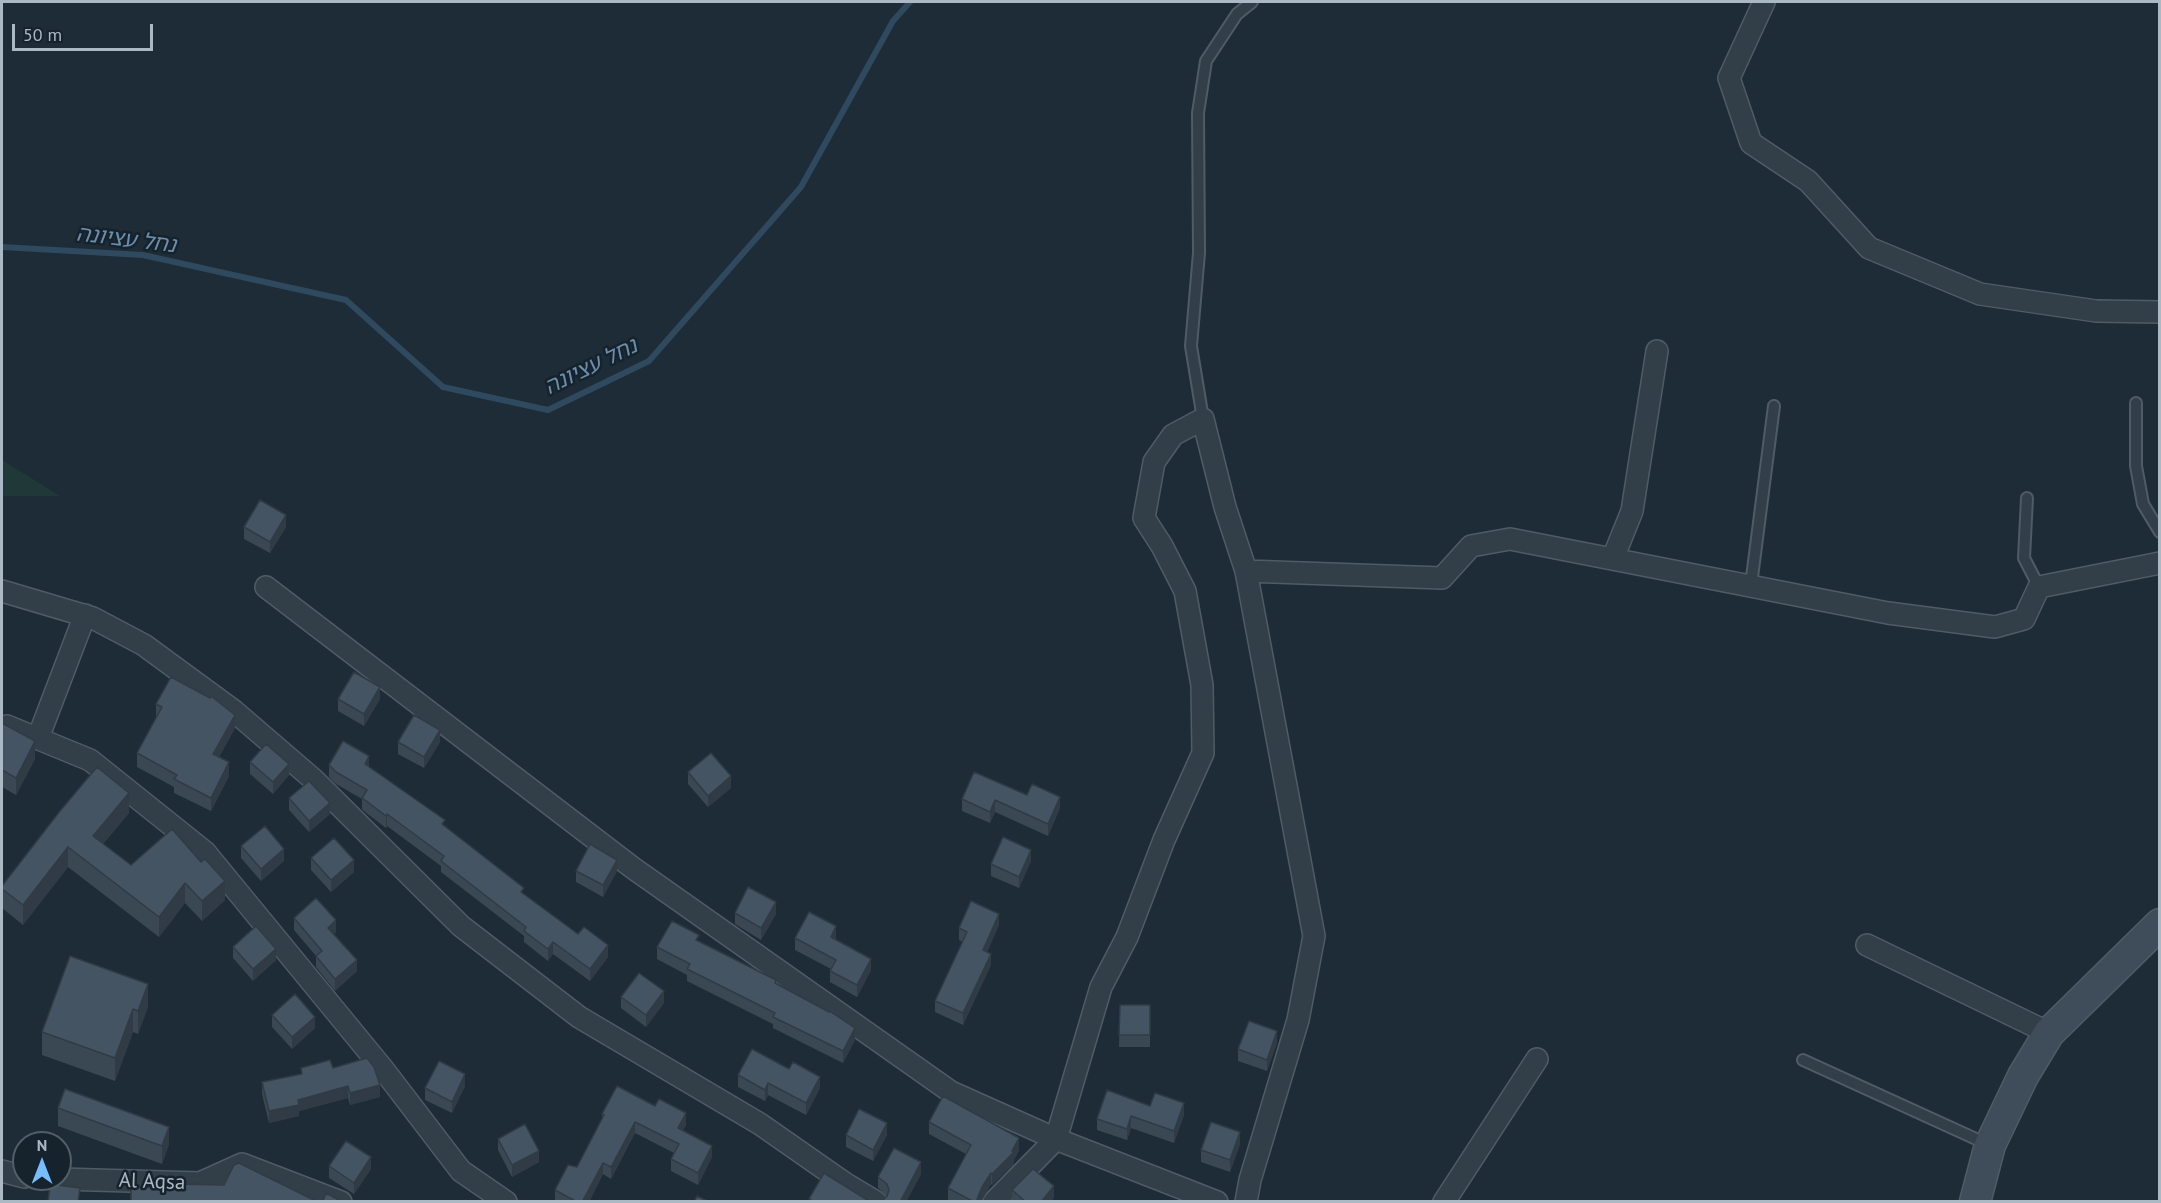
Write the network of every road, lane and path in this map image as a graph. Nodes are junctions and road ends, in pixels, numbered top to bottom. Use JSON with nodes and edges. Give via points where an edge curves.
{"nodes":[{"id":1,"x":1252,"y":2,"type":"edge"},
{"id":2,"x":1764,"y":2,"type":"edge"},
{"id":3,"x":2160,"y":312,"type":"edge"},
{"id":4,"x":1657,"y":351,"type":"dead end"},
{"id":5,"x":2136,"y":403,"type":"dead end"},
{"id":6,"x":1774,"y":406,"type":"dead end"},
{"id":7,"x":1203,"y":420,"type":"junction"},
{"id":8,"x":2027,"y":498,"type":"dead end"},
{"id":9,"x":2160,"y":532,"type":"edge"},
{"id":10,"x":1613,"y":558,"type":"junction"},
{"id":11,"x":2160,"y":563,"type":"edge"},
{"id":12,"x":1246,"y":571,"type":"junction"},
{"id":13,"x":1751,"y":585,"type":"junction"},
{"id":14,"x":266,"y":587,"type":"dead end"},
{"id":15,"x":2039,"y":587,"type":"junction"},
{"id":16,"x":2,"y":591,"type":"edge"},
{"id":17,"x":85,"y":615,"type":"junction"},
{"id":18,"x":4,"y":728,"type":"edge"},
{"id":19,"x":38,"y":738,"type":"junction"},
{"id":20,"x":2160,"y":924,"type":"edge"},
{"id":21,"x":1867,"y":945,"type":"dead end"},
{"id":22,"x":2049,"y":1033,"type":"junction"},
{"id":23,"x":1537,"y":1059,"type":"dead end"},
{"id":24,"x":1803,"y":1060,"type":"dead end"},
{"id":25,"x":1056,"y":1139,"type":"junction"},
{"id":26,"x":1990,"y":1145,"type":"junction"},
{"id":27,"x":72,"y":1179,"type":"edge"},
{"id":28,"x":316,"y":1197,"type":"edge"},
{"id":29,"x":340,"y":1202,"type":"edge"},
{"id":30,"x":506,"y":1202,"type":"edge"},
{"id":31,"x":876,"y":1202,"type":"edge"},
{"id":32,"x":994,"y":1202,"type":"edge"},
{"id":33,"x":1217,"y":1202,"type":"edge"},
{"id":34,"x":1246,"y":1202,"type":"edge"},
{"id":35,"x":1444,"y":1202,"type":"edge"},
{"id":36,"x":1975,"y":1202,"type":"edge"}],
"edges":[{"from":1,"to":7,"type":"lane","via":[[1237,14],[1206,61],[1198,112],[1199,253],[1191,346]]},
{"from":2,"to":3,"type":"street","via":[[1729,78],[1751,143],[1808,182],[1869,248],[1980,294],[2096,311]]},
{"from":4,"to":10,"type":"street","via":[[1632,511]]},
{"from":5,"to":9,"type":"lane","via":[[2138,476],[2143,504]]},
{"from":6,"to":13,"type":"lane"},
{"from":7,"to":12,"type":"street"},
{"from":7,"to":25,"type":"street","via":[[1173,435],[1154,462],[1144,518],[1185,591],[1202,685],[1203,753],[1101,987]]},
{"from":8,"to":15,"type":"lane","via":[[2024,558]]},
{"from":10,"to":12,"type":"street","via":[[1510,539],[1471,546],[1442,578]]},
{"from":10,"to":13,"type":"street"},
{"from":11,"to":15,"type":"street"},
{"from":12,"to":34,"type":"street","via":[[1314,936],[1298,1020]]},
{"from":13,"to":15,"type":"street","via":[[1888,613],[1995,627],[2024,619]]},
{"from":14,"to":25,"type":"street","via":[[633,868],[951,1092]]},
{"from":16,"to":17,"type":"street"},
{"from":17,"to":19,"type":"street"},
{"from":17,"to":31,"type":"street","via":[[144,645],[234,711],[313,779],[461,926],[579,1017],[760,1124]]},
{"from":18,"to":19,"type":"street"},
{"from":19,"to":30,"type":"street","via":[[90,760],[205,852],[376,1060],[461,1171]]},
{"from":20,"to":22,"type":"main road"},
{"from":21,"to":22,"type":"street"},
{"from":22,"to":26,"type":"main road"},
{"from":23,"to":35,"type":"street"},
{"from":24,"to":26,"type":"lane"},
{"from":25,"to":32,"type":"street"},
{"from":25,"to":33,"type":"street"},
{"from":26,"to":36,"type":"main road"},
{"from":27,"to":28,"type":"street","name":"Al Aqsa","via":[[200,1183],[242,1164]]},
{"from":28,"to":29,"type":"street","name":"Al Aqsa"}]}
